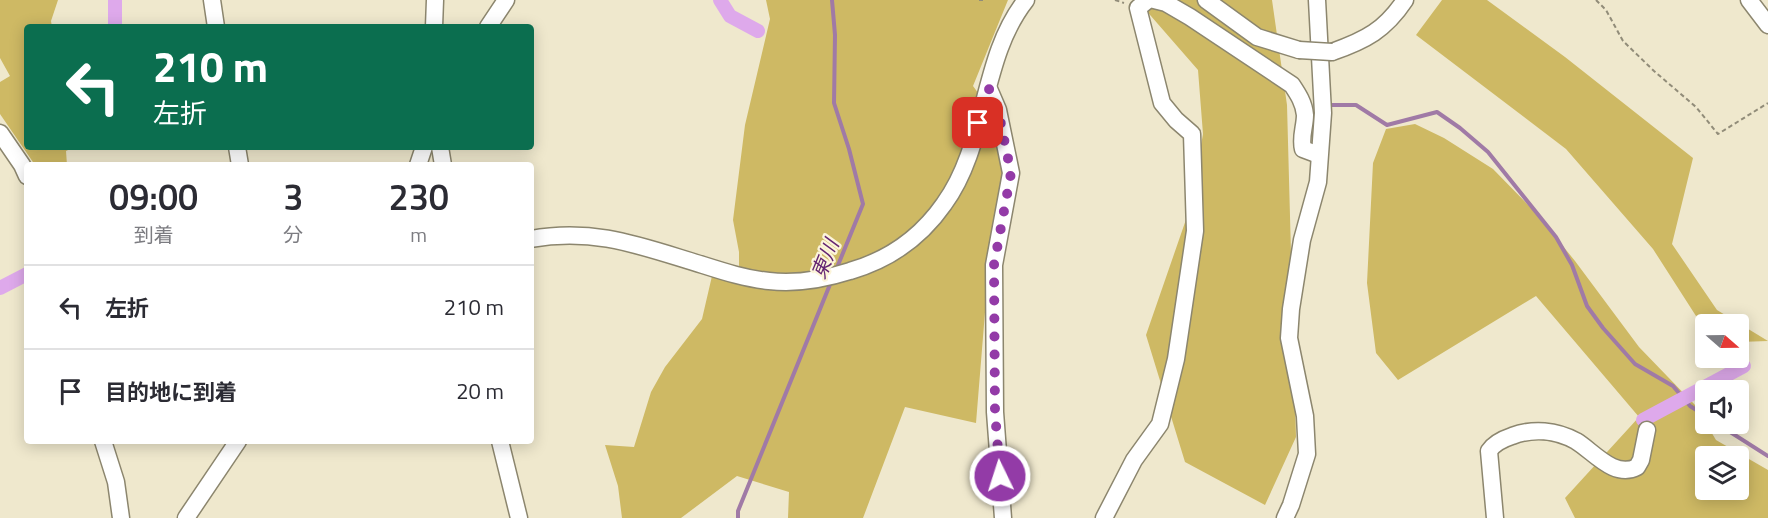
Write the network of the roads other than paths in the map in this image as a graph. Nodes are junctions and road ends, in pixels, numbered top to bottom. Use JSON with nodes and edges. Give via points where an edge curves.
{"nodes":[{"id":1,"x":212,"y":0,"type":"edge"},
{"id":2,"x":435,"y":0,"type":"edge"},
{"id":3,"x":506,"y":0,"type":"edge"},
{"id":4,"x":1026,"y":0,"type":"edge"},
{"id":5,"x":1148,"y":0,"type":"edge"},
{"id":6,"x":1154,"y":0,"type":"edge"},
{"id":7,"x":1206,"y":0,"type":"edge"},
{"id":8,"x":1317,"y":0,"type":"edge"},
{"id":9,"x":1406,"y":0,"type":"edge"},
{"id":10,"x":1749,"y":0,"type":"edge"},
{"id":11,"x":216,"y":24,"type":"edge"},
{"id":12,"x":434,"y":24,"type":"edge"},
{"id":13,"x":490,"y":24,"type":"edge"},
{"id":14,"x":1768,"y":25,"type":"edge"},
{"id":15,"x":989,"y":89,"type":"junction"},
{"id":16,"x":0,"y":133,"type":"edge"},
{"id":17,"x":1320,"y":155,"type":"junction"},
{"id":18,"x":24,"y":169,"type":"edge"},
{"id":19,"x":534,"y":239,"type":"edge"},
{"id":20,"x":1647,"y":430,"type":"dead end"},
{"id":21,"x":104,"y":444,"type":"edge"},
{"id":22,"x":236,"y":444,"type":"edge"},
{"id":23,"x":501,"y":444,"type":"edge"},
{"id":24,"x":121,"y":518,"type":"edge"},
{"id":25,"x":186,"y":518,"type":"edge"},
{"id":26,"x":519,"y":518,"type":"edge"},
{"id":27,"x":1003,"y":518,"type":"edge"},
{"id":28,"x":1104,"y":518,"type":"edge"},
{"id":29,"x":1285,"y":518,"type":"edge"},
{"id":30,"x":1495,"y":518,"type":"edge"}],
"edges":[{"from":1,"to":11,"type":"street"},
{"from":2,"to":12,"type":"street"},
{"from":3,"to":13,"type":"street"},
{"from":4,"to":15,"type":"street","via":[[1000,47]]},
{"from":5,"to":28,"type":"street","via":[[1138,8],[1162,103],[1192,134],[1195,231],[1176,359],[1160,424],[1134,460]]},
{"from":6,"to":17,"type":"street","via":[[1190,17],[1292,85],[1302,99],[1305,115],[1303,149]]},
{"from":7,"to":9,"type":"street","bridge":true,"via":[[1257,37],[1299,50],[1332,52],[1358,43],[1382,28]]},
{"from":8,"to":17,"type":"street","via":[[1323,113]]},
{"from":10,"to":14,"type":"street"},
{"from":15,"to":19,"type":"street","via":[[967,163],[938,212],[899,249],[857,269],[810,280],[770,282],[609,238],[571,234]]},
{"from":15,"to":27,"type":"street","via":[[998,110],[1011,173],[994,265],[995,412]]},
{"from":16,"to":18,"type":"street"},
{"from":17,"to":29,"type":"street","via":[[1318,182],[1302,240],[1290,329],[1305,416],[1307,454]]},
{"from":20,"to":30,"type":"street","via":[[1641,460],[1637,467],[1626,470],[1604,462],[1573,440],[1544,431],[1527,432],[1492,446]]},
{"from":21,"to":24,"type":"street","via":[[116,482]]},
{"from":22,"to":25,"type":"street"},
{"from":23,"to":26,"type":"street"}]}
